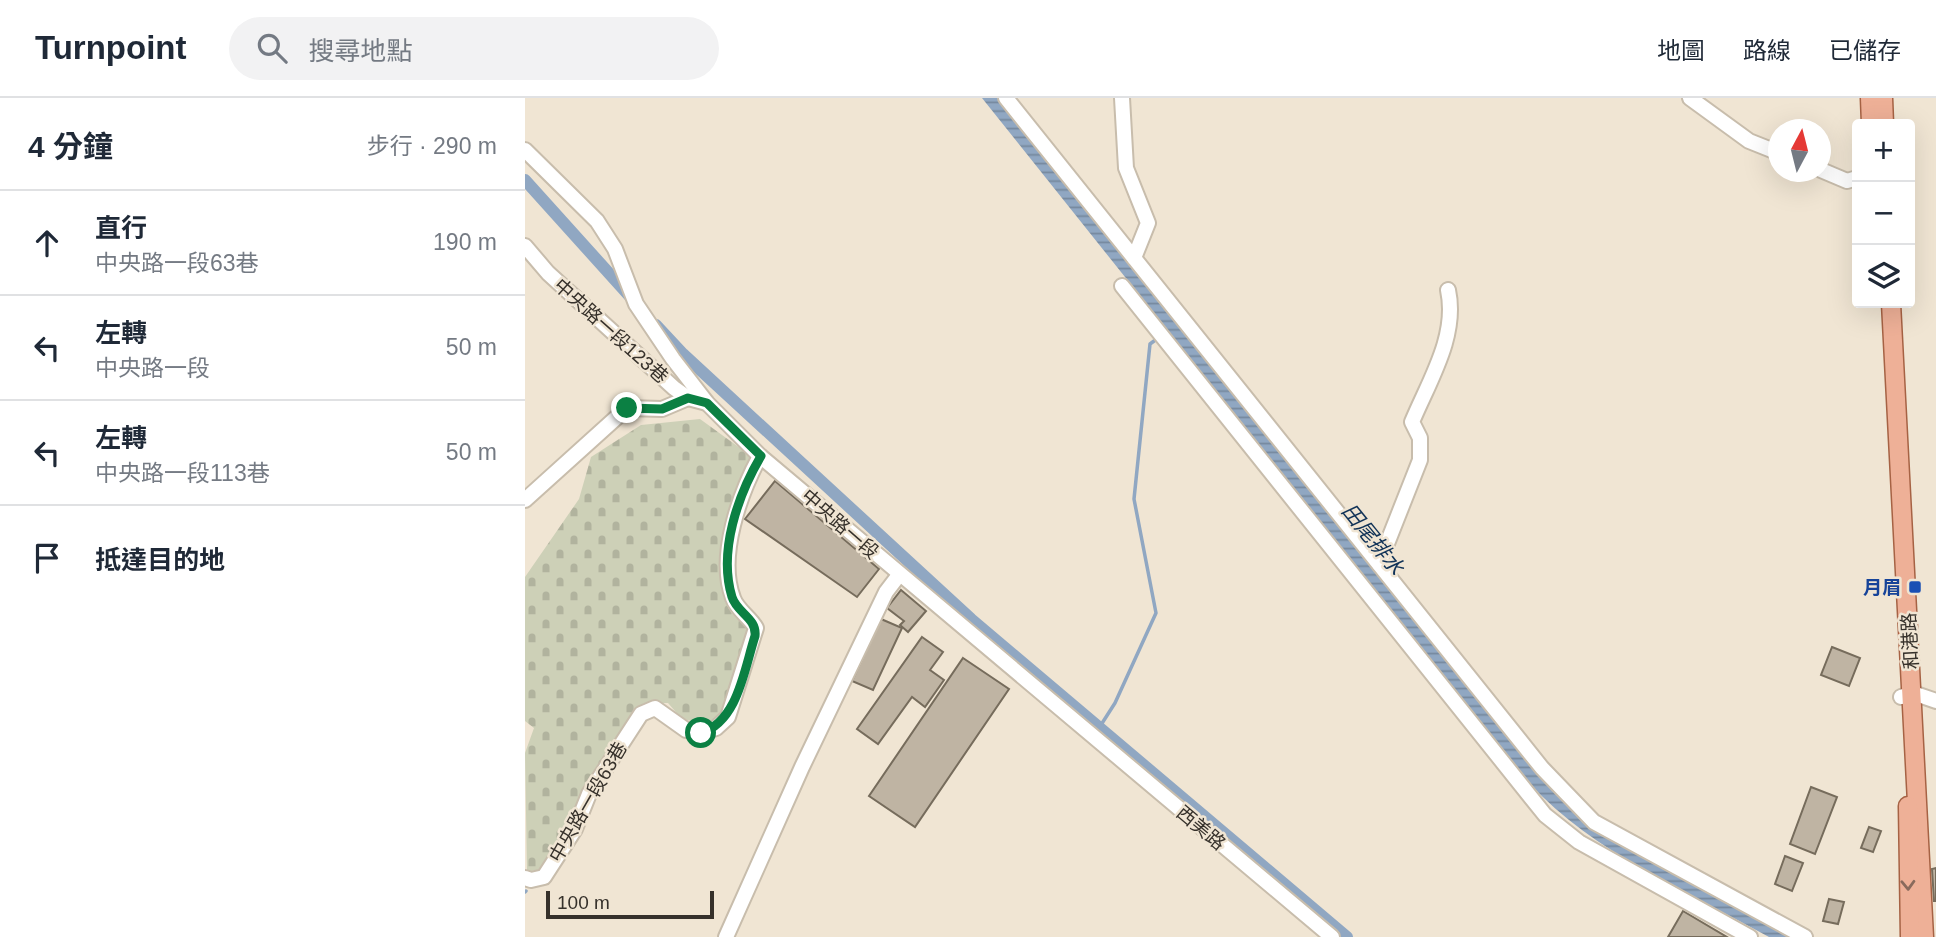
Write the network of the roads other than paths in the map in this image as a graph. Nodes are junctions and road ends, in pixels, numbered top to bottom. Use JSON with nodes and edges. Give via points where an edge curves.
{"nodes":[{"id":1,"x":1006,"y":98,"type":"edge"},
{"id":2,"x":1122,"y":98,"type":"edge"},
{"id":3,"x":1690,"y":98,"type":"edge"},
{"id":4,"x":1870,"y":98,"type":"edge"},
{"id":5,"x":1883,"y":98,"type":"edge"},
{"id":6,"x":1871,"y":119,"type":"edge"},
{"id":7,"x":1884,"y":119,"type":"edge"},
{"id":8,"x":1768,"y":149,"type":"edge"},
{"id":9,"x":525,"y":150,"type":"edge"},
{"id":10,"x":1831,"y":174,"type":"edge"},
{"id":11,"x":1852,"y":180,"type":"edge"},
{"id":12,"x":525,"y":246,"type":"edge"},
{"id":13,"x":1135,"y":258,"type":"junction"},
{"id":14,"x":1122,"y":286,"type":"dead end"},
{"id":15,"x":1448,"y":290,"type":"dead end"},
{"id":16,"x":1880,"y":308,"type":"edge"},
{"id":17,"x":1891,"y":308,"type":"edge"},
{"id":18,"x":688,"y":398,"type":"junction"},
{"id":19,"x":707,"y":403,"type":"junction"},
{"id":20,"x":761,"y":456,"type":"junction"},
{"id":21,"x":525,"y":500,"type":"edge"},
{"id":22,"x":1379,"y":564,"type":"junction"},
{"id":23,"x":899,"y":575,"type":"junction"},
{"id":24,"x":1907,"y":695,"type":"junction"},
{"id":25,"x":1936,"y":701,"type":"edge"},
{"id":26,"x":1069,"y":718,"type":"joint"},
{"id":27,"x":1594,"y":822,"type":"junction"},
{"id":28,"x":1579,"y":842,"type":"junction"},
{"id":29,"x":525,"y":878,"type":"edge"},
{"id":30,"x":726,"y":937,"type":"edge"},
{"id":31,"x":1332,"y":937,"type":"edge"},
{"id":32,"x":1750,"y":937,"type":"edge"},
{"id":33,"x":1805,"y":937,"type":"edge"},
{"id":34,"x":1910,"y":937,"type":"edge"},
{"id":35,"x":1924,"y":937,"type":"edge"}],
"edges":[{"from":1,"to":13,"type":"street"},
{"from":2,"to":13,"type":"street","via":[[1126,168],[1148,223]]},
{"from":3,"to":8,"type":"street","via":[[1749,141]]},
{"from":4,"to":6,"type":"main road"},
{"from":5,"to":7,"type":"main road"},
{"from":9,"to":19,"type":"street","name":"中央路一段","via":[[597,221],[615,249],[636,304]]},
{"from":10,"to":11,"type":"street"},
{"from":12,"to":18,"type":"street","name":"中央路一段123巷","via":[[548,274]]},
{"from":13,"to":22,"type":"street"},
{"from":14,"to":28,"type":"street","via":[[1545,815]]},
{"from":15,"to":22,"type":"street","via":[[1451,328],[1412,422],[1420,438],[1420,460]]},
{"from":16,"to":24,"type":"main road","name":"和港路"},
{"from":17,"to":24,"type":"main road","name":"和港路"},
{"from":18,"to":19,"type":"street","name":"中央路一段123巷"},
{"from":18,"to":21,"type":"street","via":[[662,409],[627,408]]},
{"from":19,"to":20,"type":"street","name":"中央路一段"},
{"from":20,"to":23,"type":"street","name":"中央路一段"},
{"from":20,"to":29,"type":"street","name":"中央路一段63巷","via":[[729,538],[731,595],[756,628],[728,717],[701,733],[686,730],[655,708],[641,714],[589,794],[575,829],[544,877]]},
{"from":22,"to":27,"type":"street","via":[[1542,768]]},
{"from":23,"to":26,"type":"street","name":"中央路一段"},
{"from":23,"to":30,"type":"street","via":[[886,592],[802,767]]},
{"from":24,"to":25,"type":"street"},
{"from":24,"to":34,"type":"main road","name":"和港路","one_way":true},
{"from":24,"to":35,"type":"main road","name":"和港路"},
{"from":26,"to":31,"type":"street","name":"西美路"},
{"from":27,"to":28,"type":"street"},
{"from":27,"to":33,"type":"street"},
{"from":28,"to":32,"type":"street"}]}
